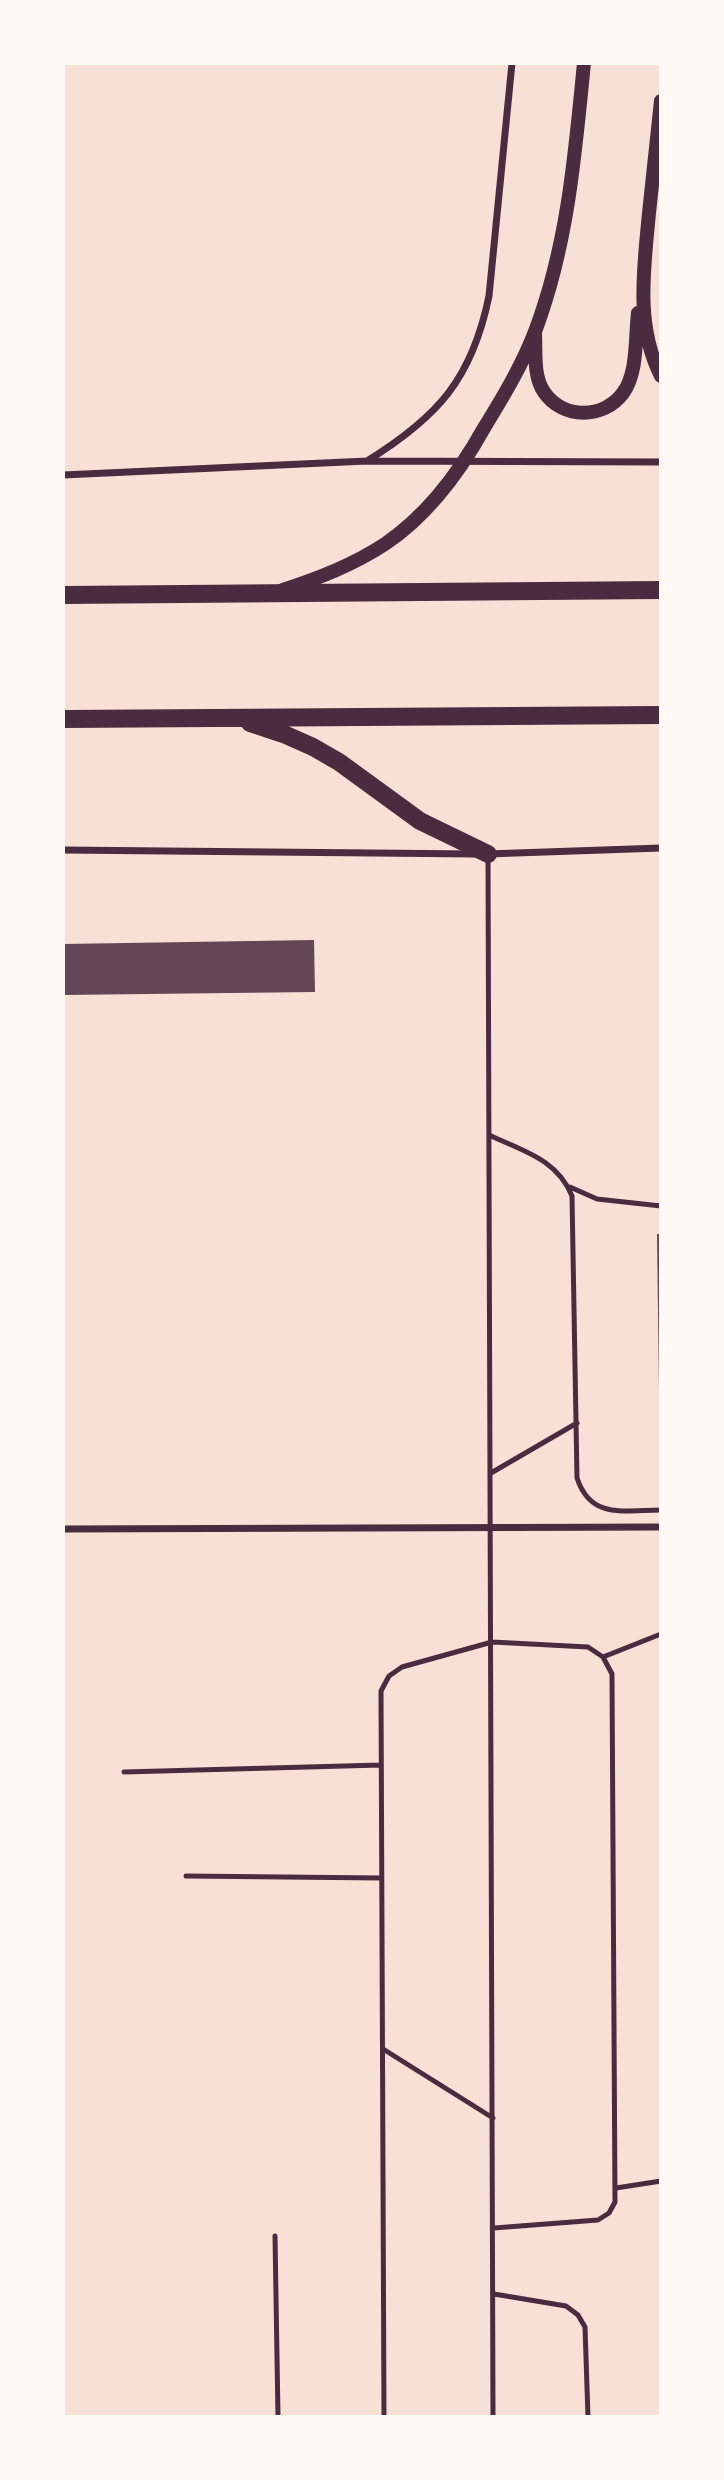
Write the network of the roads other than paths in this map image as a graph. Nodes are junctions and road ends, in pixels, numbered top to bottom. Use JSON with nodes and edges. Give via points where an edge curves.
{"nodes":[{"id":1,"x":512,"y":63,"type":"edge"},
{"id":2,"x":584,"y":63,"type":"edge"},
{"id":3,"x":661,"y":101,"type":"edge"},
{"id":4,"x":659,"y":138,"type":"edge"},
{"id":5,"x":642,"y":286,"type":"junction"},
{"id":6,"x":535,"y":332,"type":"junction"},
{"id":7,"x":661,"y":376,"type":"edge"},
{"id":8,"x":367,"y":461,"type":"junction"},
{"id":9,"x":466,"y":461,"type":"junction"},
{"id":10,"x":661,"y":462,"type":"edge"},
{"id":11,"x":63,"y":475,"type":"edge"},
{"id":12,"x":661,"y":590,"type":"edge"},
{"id":13,"x":63,"y":594,"type":"edge"},
{"id":14,"x":273,"y":594,"type":"junction"},
{"id":15,"x":661,"y":715,"type":"edge"},
{"id":16,"x":230,"y":717,"type":"junction"},
{"id":17,"x":63,"y":719,"type":"edge"},
{"id":18,"x":661,"y":848,"type":"edge"},
{"id":19,"x":63,"y":850,"type":"edge"},
{"id":20,"x":488,"y":854,"type":"junction"},
{"id":21,"x":489,"y":1135,"type":"junction"},
{"id":22,"x":568,"y":1186,"type":"junction"},
{"id":23,"x":661,"y":1206,"type":"edge"},
{"id":24,"x":577,"y":1423,"type":"junction"},
{"id":25,"x":491,"y":1473,"type":"junction"},
{"id":26,"x":661,"y":1510,"type":"edge"},
{"id":27,"x":491,"y":1527,"type":"junction"},
{"id":28,"x":661,"y":1527,"type":"edge"},
{"id":29,"x":63,"y":1529,"type":"edge"},
{"id":30,"x":661,"y":1634,"type":"edge"},
{"id":31,"x":492,"y":1642,"type":"junction"},
{"id":32,"x":603,"y":1657,"type":"junction"},
{"id":33,"x":381,"y":1765,"type":"junction"},
{"id":34,"x":124,"y":1772,"type":"dead end"},
{"id":35,"x":187,"y":1876,"type":"dead end"},
{"id":36,"x":382,"y":1878,"type":"junction"},
{"id":37,"x":383,"y":2049,"type":"junction"},
{"id":38,"x":493,"y":2118,"type":"junction"},
{"id":39,"x":661,"y":2181,"type":"edge"},
{"id":40,"x":616,"y":2188,"type":"junction"},
{"id":41,"x":494,"y":2228,"type":"junction"},
{"id":42,"x":275,"y":2236,"type":"dead end"},
{"id":43,"x":494,"y":2294,"type":"junction"},
{"id":44,"x":278,"y":2417,"type":"edge"},
{"id":45,"x":384,"y":2417,"type":"edge"},
{"id":46,"x":493,"y":2417,"type":"edge"},
{"id":47,"x":588,"y":2417,"type":"edge"}],
"edges":[{"from":1,"to":8,"type":"street","via":[[489,296],[473,353],[442,403],[412,431]]},
{"from":2,"to":6,"type":"main road","via":[[572,188],[551,285]]},
{"from":3,"to":4,"type":"main road"},
{"from":4,"to":5,"type":"main road"},
{"from":5,"to":6,"type":"main road","via":[[632,374],[625,392],[594,413],[574,413],[544,392],[537,373]]},
{"from":5,"to":7,"type":"main road","via":[[645,326]]},
{"from":6,"to":9,"type":"main road"},
{"from":8,"to":9,"type":"street"},
{"from":8,"to":11,"type":"street"},
{"from":9,"to":10,"type":"street"},
{"from":9,"to":14,"type":"main road","via":[[417,519],[386,543],[352,564]]},
{"from":12,"to":14,"type":"main road"},
{"from":13,"to":14,"type":"main road"},
{"from":15,"to":16,"type":"main road"},
{"from":16,"to":17,"type":"main road"},
{"from":16,"to":20,"type":"main road","via":[[313,747],[420,821]]},
{"from":18,"to":20,"type":"street"},
{"from":19,"to":20,"type":"street"},
{"from":20,"to":21,"type":"lane"},
{"from":21,"to":22,"type":"lane","via":[[552,1166]]},
{"from":21,"to":25,"type":"lane"},
{"from":22,"to":23,"type":"lane","via":[[597,1199]]},
{"from":22,"to":24,"type":"lane","via":[[573,1209]]},
{"from":24,"to":25,"type":"lane"},
{"from":24,"to":26,"type":"lane","via":[[577,1478],[588,1500],[609,1510]]},
{"from":25,"to":27,"type":"lane"},
{"from":27,"to":28,"type":"street"},
{"from":27,"to":29,"type":"street"},
{"from":27,"to":31,"type":"lane"},
{"from":30,"to":32,"type":"lane"},
{"from":31,"to":32,"type":"lane","via":[[588,1647]]},
{"from":31,"to":33,"type":"lane","via":[[419,1661],[389,1676],[381,1690]]},
{"from":31,"to":38,"type":"lane"},
{"from":32,"to":40,"type":"lane","via":[[612,1674]]},
{"from":33,"to":34,"type":"lane"},
{"from":33,"to":36,"type":"lane"},
{"from":35,"to":36,"type":"lane"},
{"from":36,"to":37,"type":"lane"},
{"from":37,"to":38,"type":"lane"},
{"from":37,"to":45,"type":"lane"},
{"from":38,"to":41,"type":"lane"},
{"from":39,"to":40,"type":"lane"},
{"from":40,"to":41,"type":"lane","via":[[609,2213],[598,2220]]},
{"from":41,"to":43,"type":"lane"},
{"from":42,"to":44,"type":"lane"},
{"from":43,"to":46,"type":"lane"},
{"from":43,"to":47,"type":"lane","via":[[566,2306],[578,2315],[587,2342]]}]}
